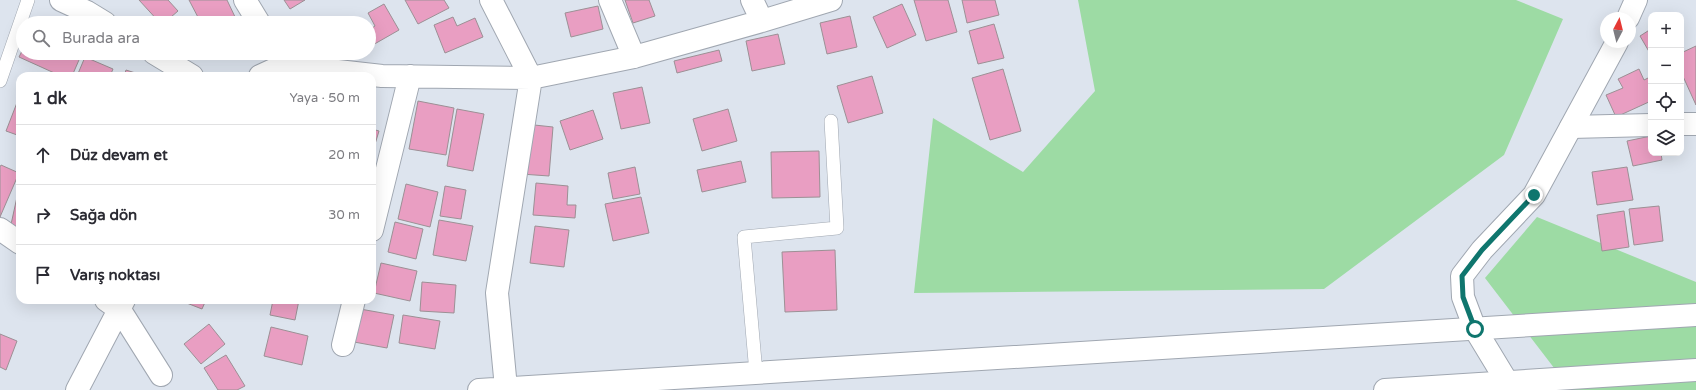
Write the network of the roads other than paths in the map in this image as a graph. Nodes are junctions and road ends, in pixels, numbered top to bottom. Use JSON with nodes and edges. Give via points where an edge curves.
{"nodes":[{"id":1,"x":28,"y":0,"type":"edge"},
{"id":2,"x":61,"y":0,"type":"edge"},
{"id":3,"x":245,"y":0,"type":"edge"},
{"id":4,"x":491,"y":0,"type":"edge"},
{"id":5,"x":610,"y":0,"type":"edge"},
{"id":6,"x":752,"y":0,"type":"edge"},
{"id":7,"x":831,"y":0,"type":"edge"},
{"id":8,"x":1636,"y":0,"type":"edge"},
{"id":9,"x":1631,"y":12,"type":"edge"},
{"id":10,"x":22,"y":16,"type":"edge"},
{"id":11,"x":94,"y":16,"type":"edge"},
{"id":12,"x":255,"y":16,"type":"edge"},
{"id":13,"x":762,"y":21,"type":"junction"},
{"id":14,"x":16,"y":35,"type":"edge"},
{"id":15,"x":1614,"y":48,"type":"edge"},
{"id":16,"x":634,"y":57,"type":"junction"},
{"id":17,"x":166,"y":60,"type":"edge"},
{"id":18,"x":280,"y":60,"type":"edge"},
{"id":19,"x":287,"y":60,"type":"edge"},
{"id":20,"x":185,"y":72,"type":"edge"},
{"id":21,"x":265,"y":72,"type":"edge"},
{"id":22,"x":358,"y":72,"type":"edge"},
{"id":23,"x":376,"y":75,"type":"edge"},
{"id":24,"x":410,"y":76,"type":"junction"},
{"id":25,"x":531,"y":78,"type":"junction"},
{"id":26,"x":0,"y":81,"type":"edge"},
{"id":27,"x":832,"y":121,"type":"dead end"},
{"id":28,"x":1684,"y":124,"type":"edge"},
{"id":29,"x":1696,"y":124,"type":"edge"},
{"id":30,"x":1648,"y":125,"type":"edge"},
{"id":31,"x":1571,"y":127,"type":"junction"},
{"id":32,"x":376,"y":214,"type":"edge"},
{"id":33,"x":0,"y":229,"type":"edge"},
{"id":34,"x":16,"y":240,"type":"edge"},
{"id":35,"x":117,"y":304,"type":"edge"},
{"id":36,"x":118,"y":304,"type":"edge"},
{"id":37,"x":353,"y":304,"type":"edge"},
{"id":38,"x":1696,"y":315,"type":"edge"},
{"id":39,"x":1475,"y":329,"type":"junction"},
{"id":40,"x":343,"y":345,"type":"dead end"},
{"id":41,"x":1696,"y":370,"type":"edge"},
{"id":42,"x":756,"y":373,"type":"junction"},
{"id":43,"x":162,"y":375,"type":"dead end"},
{"id":44,"x":1510,"y":387,"type":"edge"},
{"id":45,"x":506,"y":388,"type":"junction"},
{"id":46,"x":76,"y":390,"type":"edge"},
{"id":47,"x":479,"y":390,"type":"edge"},
{"id":48,"x":1385,"y":390,"type":"edge"}],
"edges":[{"from":1,"to":10,"type":"lane"},
{"from":2,"to":11,"type":"street"},
{"from":3,"to":12,"type":"street"},
{"from":4,"to":25,"type":"street"},
{"from":5,"to":16,"type":"street"},
{"from":6,"to":13,"type":"street"},
{"from":7,"to":13,"type":"street"},
{"from":8,"to":9,"type":"street"},
{"from":13,"to":16,"type":"street"},
{"from":14,"to":26,"type":"lane"},
{"from":15,"to":31,"type":"street"},
{"from":16,"to":25,"type":"street"},
{"from":17,"to":20,"type":"street"},
{"from":18,"to":21,"type":"street"},
{"from":19,"to":22,"type":"street"},
{"from":23,"to":24,"type":"street"},
{"from":24,"to":25,"type":"street"},
{"from":24,"to":32,"type":"street"},
{"from":25,"to":45,"type":"street","via":[[497,293]]},
{"from":27,"to":42,"type":"lane","via":[[837,228],[744,237]]},
{"from":28,"to":29,"type":"street"},
{"from":30,"to":31,"type":"street"},
{"from":31,"to":39,"type":"street","via":[[1534,195],[1482,250],[1462,276],[1463,297]]},
{"from":33,"to":34,"type":"street"},
{"from":35,"to":46,"type":"street"},
{"from":36,"to":43,"type":"street"},
{"from":37,"to":40,"type":"street"},
{"from":38,"to":39,"type":"street"},
{"from":39,"to":42,"type":"street"},
{"from":39,"to":44,"type":"street"},
{"from":41,"to":44,"type":"street"},
{"from":42,"to":45,"type":"street"},
{"from":44,"to":48,"type":"street"},
{"from":45,"to":47,"type":"street"}]}
